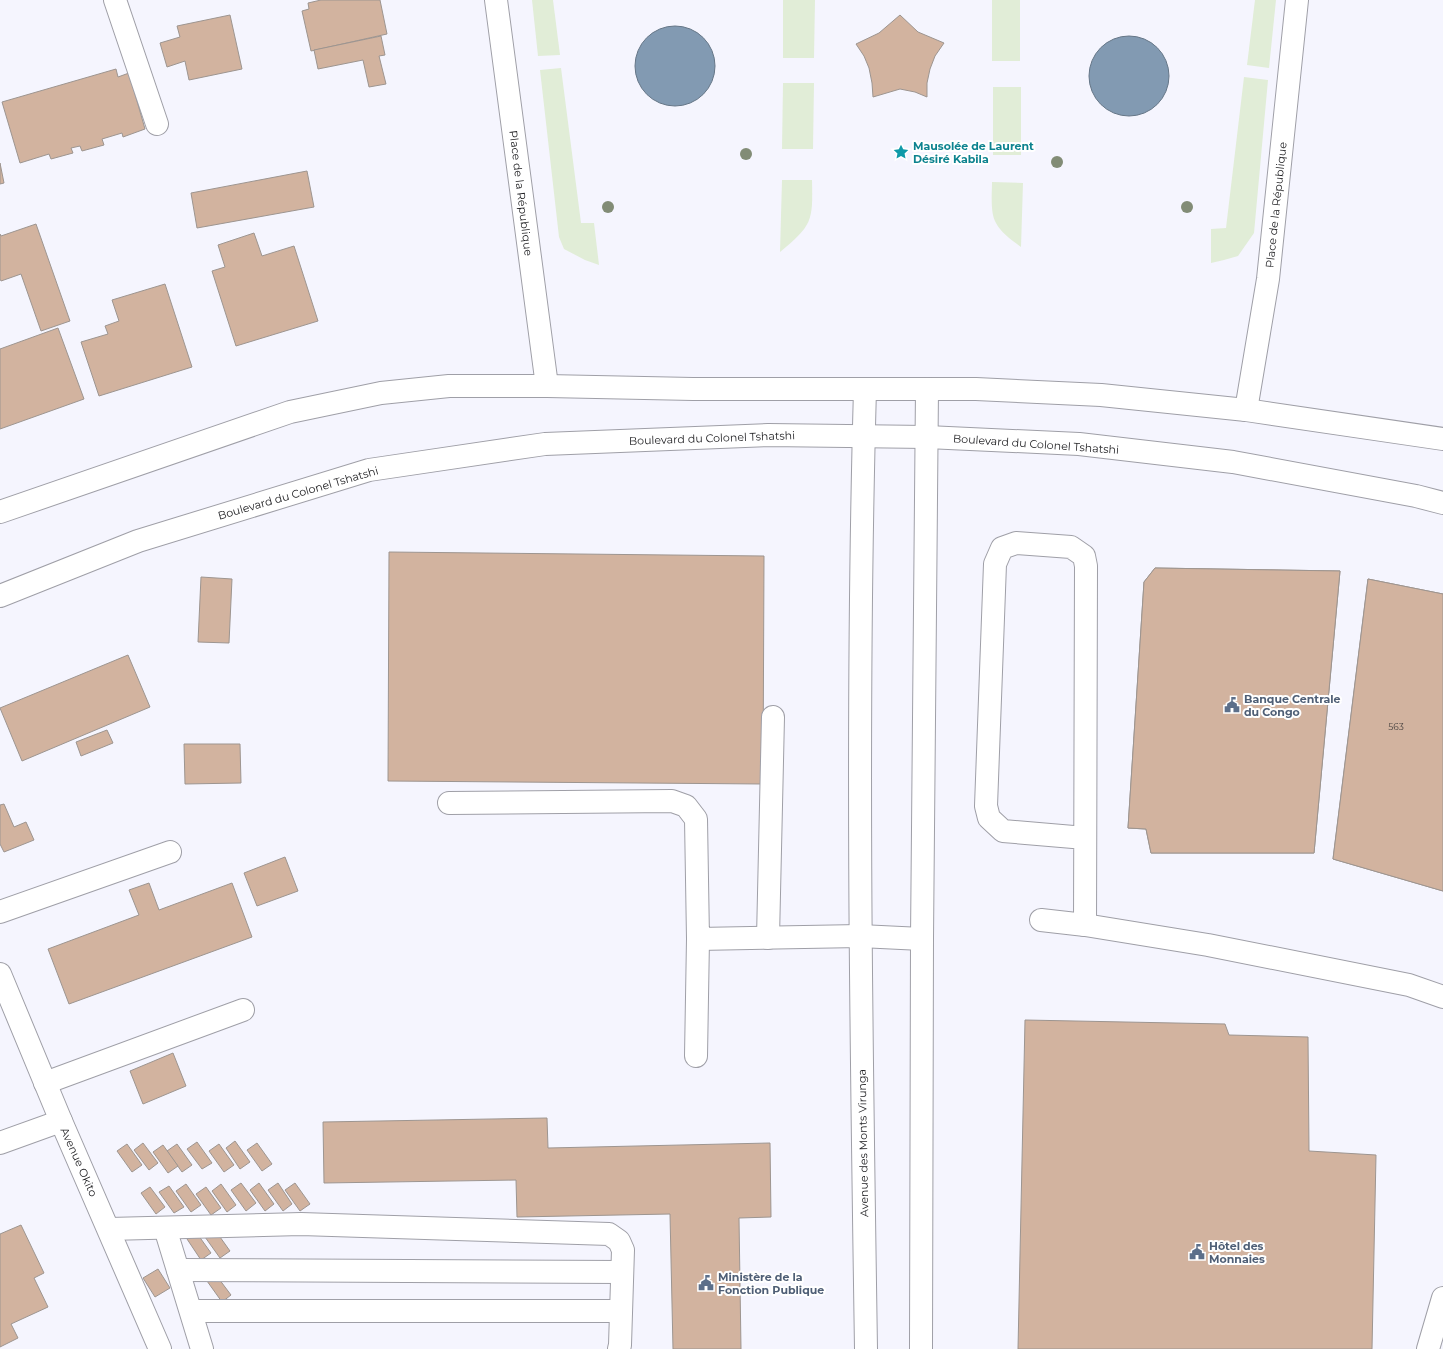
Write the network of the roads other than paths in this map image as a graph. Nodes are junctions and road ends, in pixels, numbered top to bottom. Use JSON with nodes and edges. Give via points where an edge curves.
{"nodes":[{"id":1,"x":116,"y":0,"type":"edge"},
{"id":2,"x":496,"y":0,"type":"edge"},
{"id":3,"x":1297,"y":0,"type":"edge"},
{"id":4,"x":157,"y":124,"type":"dead end"},
{"id":5,"x":547,"y":386,"type":"junction"},
{"id":6,"x":866,"y":389,"type":"junction"},
{"id":7,"x":927,"y":389,"type":"junction"},
{"id":8,"x":1246,"y":410,"type":"junction"},
{"id":9,"x":864,"y":436,"type":"junction"},
{"id":10,"x":927,"y":436,"type":"junction"},
{"id":11,"x":1443,"y":439,"type":"edge"},
{"id":12,"x":1443,"y":503,"type":"edge"},
{"id":13,"x":0,"y":512,"type":"edge"},
{"id":14,"x":0,"y":596,"type":"edge"},
{"id":15,"x":774,"y":717,"type":"dead end"},
{"id":16,"x":448,"y":803,"type":"dead end"},
{"id":17,"x":1085,"y":838,"type":"junction"},
{"id":18,"x":170,"y":852,"type":"dead end"},
{"id":19,"x":0,"y":912,"type":"edge"},
{"id":20,"x":1041,"y":920,"type":"dead end"},
{"id":21,"x":1085,"y":925,"type":"junction"},
{"id":22,"x":860,"y":936,"type":"junction"},
{"id":23,"x":768,"y":938,"type":"junction"},
{"id":24,"x":698,"y":939,"type":"junction"},
{"id":25,"x":922,"y":939,"type":"junction"},
{"id":26,"x":0,"y":974,"type":"edge"},
{"id":27,"x":1443,"y":996,"type":"edge"},
{"id":28,"x":243,"y":1010,"type":"dead end"},
{"id":29,"x":696,"y":1056,"type":"dead end"},
{"id":30,"x":46,"y":1083,"type":"junction"},
{"id":31,"x":61,"y":1121,"type":"junction"},
{"id":32,"x":0,"y":1144,"type":"edge"},
{"id":33,"x":165,"y":1228,"type":"junction"},
{"id":34,"x":109,"y":1229,"type":"junction"},
{"id":35,"x":178,"y":1270,"type":"junction"},
{"id":36,"x":622,"y":1272,"type":"junction"},
{"id":37,"x":1443,"y":1298,"type":"edge"},
{"id":38,"x":192,"y":1311,"type":"junction"},
{"id":39,"x":621,"y":1311,"type":"junction"},
{"id":40,"x":160,"y":1349,"type":"edge"},
{"id":41,"x":202,"y":1349,"type":"edge"},
{"id":42,"x":619,"y":1349,"type":"edge"},
{"id":43,"x":866,"y":1349,"type":"edge"},
{"id":44,"x":921,"y":1349,"type":"edge"},
{"id":45,"x":1428,"y":1349,"type":"edge"}],
"edges":[{"from":1,"to":4,"type":"street"},
{"from":2,"to":5,"type":"street","name":"Place de la République"},
{"from":3,"to":8,"type":"street","name":"Place de la République","via":[[1268,279]]},
{"from":5,"to":6,"type":"street"},
{"from":5,"to":13,"type":"street","via":[[449,386],[388,392],[290,412]]},
{"from":6,"to":7,"type":"street"},
{"from":6,"to":9,"type":"street","name":"Avenue des Monts Virunga"},
{"from":7,"to":8,"type":"street","via":[[1102,395]]},
{"from":7,"to":10,"type":"street"},
{"from":8,"to":11,"type":"street"},
{"from":9,"to":10,"type":"street","name":"Boulevard du Colonel Tshatshi"},
{"from":9,"to":14,"type":"street","name":"Boulevard du Colonel Tshatshi","via":[[768,434],[545,444],[369,470],[138,541]]},
{"from":9,"to":22,"type":"street","name":"Avenue des Monts Virunga","via":[[860,677]]},
{"from":10,"to":12,"type":"street","name":"Boulevard du Colonel Tshatshi","via":[[1079,444],[1233,462]]},
{"from":10,"to":25,"type":"street"},
{"from":15,"to":23,"type":"street"},
{"from":16,"to":24,"type":"street","via":[[672,801],[686,806],[696,819]]},
{"from":17,"to":17,"type":"street","via":[[1084,556],[1071,547],[1016,542],[1002,548],[995,564],[986,806],[989,818],[1003,831]]},
{"from":17,"to":21,"type":"street"},
{"from":18,"to":19,"type":"street"},
{"from":20,"to":21,"type":"street"},
{"from":21,"to":27,"type":"street","via":[[1208,945],[1408,985]]},
{"from":22,"to":23,"type":"street"},
{"from":22,"to":25,"type":"street"},
{"from":22,"to":43,"type":"street","name":"Avenue des Monts Virunga"},
{"from":23,"to":24,"type":"street"},
{"from":24,"to":29,"type":"street"},
{"from":25,"to":44,"type":"street"},
{"from":26,"to":30,"type":"street","name":"Avenue Okito"},
{"from":28,"to":30,"type":"street"},
{"from":30,"to":31,"type":"street","name":"Avenue Okito"},
{"from":31,"to":32,"type":"street"},
{"from":31,"to":34,"type":"street","name":"Avenue Okito"},
{"from":33,"to":34,"type":"street"},
{"from":33,"to":35,"type":"street"},
{"from":33,"to":36,"type":"street","via":[[301,1224],[610,1234],[619,1241],[623,1250]]},
{"from":34,"to":40,"type":"street","name":"Avenue Okito"},
{"from":35,"to":36,"type":"street"},
{"from":35,"to":38,"type":"street"},
{"from":36,"to":39,"type":"street"},
{"from":37,"to":45,"type":"street"},
{"from":38,"to":39,"type":"street"},
{"from":38,"to":41,"type":"street"},
{"from":39,"to":42,"type":"street"}]}
